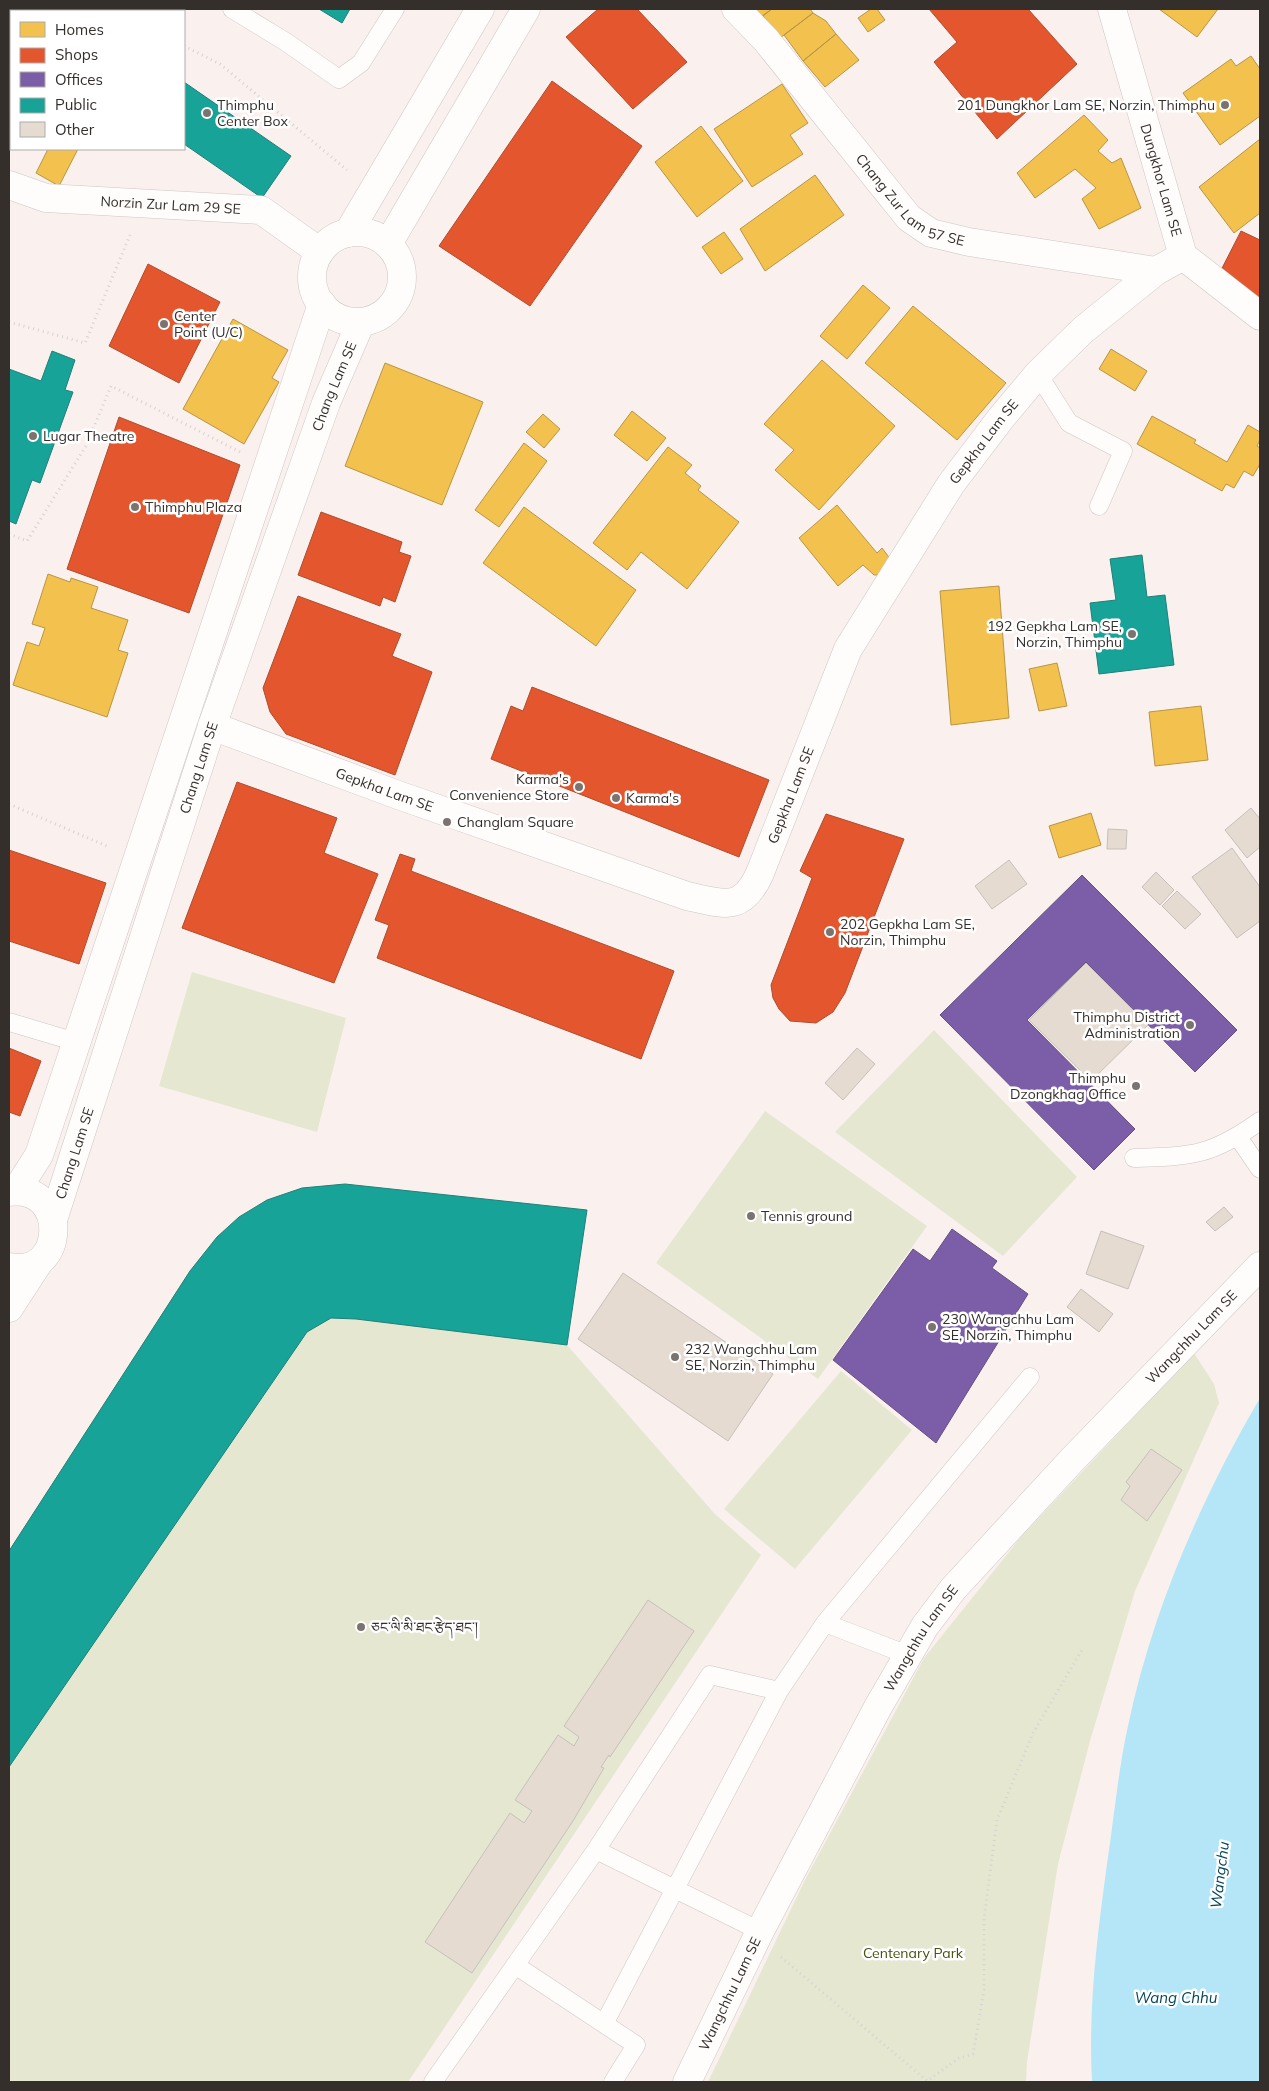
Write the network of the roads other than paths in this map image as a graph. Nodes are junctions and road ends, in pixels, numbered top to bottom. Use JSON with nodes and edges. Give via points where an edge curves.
{"nodes":[{"id":1,"x":232,"y":9,"type":"edge"},
{"id":2,"x":395,"y":9,"type":"edge"},
{"id":3,"x":480,"y":9,"type":"edge"},
{"id":4,"x":526,"y":9,"type":"edge"},
{"id":5,"x":736,"y":9,"type":"edge"},
{"id":6,"x":1112,"y":9,"type":"edge"},
{"id":7,"x":9,"y":185,"type":"edge"},
{"id":8,"x":348,"y":233,"type":"junction"},
{"id":9,"x":388,"y":244,"type":"junction"},
{"id":10,"x":320,"y":252,"type":"junction"},
{"id":11,"x":1183,"y":256,"type":"junction"},
{"id":12,"x":1156,"y":271,"type":"junction"},
{"id":13,"x":322,"y":304,"type":"junction"},
{"id":14,"x":1260,"y":316,"type":"edge"},
{"id":15,"x":361,"y":322,"type":"junction"},
{"id":16,"x":1038,"y":374,"type":"junction"},
{"id":17,"x":1099,"y":506,"type":"dead end"},
{"id":18,"x":212,"y":726,"type":"junction"},
{"id":19,"x":9,"y":1022,"type":"edge"},
{"id":20,"x":76,"y":1042,"type":"junction"},
{"id":21,"x":1260,"y":1121,"type":"edge"},
{"id":22,"x":1238,"y":1137,"type":"junction"},
{"id":23,"x":1134,"y":1158,"type":"dead end"},
{"id":24,"x":1260,"y":1169,"type":"edge"},
{"id":25,"x":12,"y":1192,"type":"edge"},
{"id":26,"x":53,"y":1220,"type":"junction"},
{"id":27,"x":38,"y":1262,"type":"junction"},
{"id":28,"x":1260,"y":1266,"type":"edge"},
{"id":29,"x":9,"y":1267,"type":"edge"},
{"id":30,"x":9,"y":1308,"type":"edge"},
{"id":31,"x":1030,"y":1377,"type":"dead end"},
{"id":32,"x":825,"y":1623,"type":"junction"},
{"id":33,"x":908,"y":1655,"type":"junction"},
{"id":34,"x":780,"y":1691,"type":"junction"},
{"id":35,"x":596,"y":1850,"type":"junction"},
{"id":36,"x":675,"y":1889,"type":"junction"},
{"id":37,"x":767,"y":1941,"type":"junction"},
{"id":38,"x":515,"y":1965,"type":"junction"},
{"id":39,"x":605,"y":2022,"type":"junction"},
{"id":40,"x":433,"y":2082,"type":"edge"},
{"id":41,"x":613,"y":2082,"type":"edge"},
{"id":42,"x":687,"y":2082,"type":"edge"}],
"edges":[{"from":1,"to":2,"type":"lane","via":[[339,79],[361,63]]},
{"from":3,"to":8,"type":"street"},
{"from":4,"to":9,"type":"street"},
{"from":5,"to":12,"type":"street","name":"Chang Zur Lam 57 SE","via":[[773,48],[909,218],[931,233],[969,242]]},
{"from":6,"to":11,"type":"street","name":"Dungkhor Lam SE"},
{"from":7,"to":10,"type":"street","name":"Norzin Zur Lam 29 SE","via":[[46,198],[260,210]]},
{"from":8,"to":9,"type":"street","via":[[362,232]]},
{"from":8,"to":10,"type":"street","via":[[337,236]]},
{"from":9,"to":15,"type":"street","via":[[398,258],[402,274],[400,290],[393,305],[380,315]]},
{"from":10,"to":13,"type":"street","via":[[314,262],[312,284]]},
{"from":11,"to":12,"type":"street","name":"Gepkha Lam SE"},
{"from":11,"to":14,"type":"street"},
{"from":12,"to":16,"type":"street","name":"Gepkha Lam SE","via":[[1083,330]]},
{"from":13,"to":15,"type":"street","via":[[341,319]]},
{"from":13,"to":20,"type":"street"},
{"from":15,"to":18,"type":"street","name":"Chang Lam SE","via":[[326,403]]},
{"from":16,"to":17,"type":"lane","via":[[1069,423],[1123,451]]},
{"from":16,"to":18,"type":"street","name":"Gepkha Lam SE","via":[[951,484],[848,649],[760,873],[744,899],[732,904],[687,896]]},
{"from":18,"to":26,"type":"street","name":"Chang Lam SE"},
{"from":19,"to":20,"type":"lane"},
{"from":20,"to":25,"type":"street","via":[[39,1155]]},
{"from":21,"to":22,"type":"lane"},
{"from":22,"to":23,"type":"lane","via":[[1218,1148],[1189,1156]]},
{"from":22,"to":24,"type":"lane"},
{"from":25,"to":26,"type":"street","via":[[28,1193],[40,1200]]},
{"from":26,"to":27,"type":"street","name":"Chang Lam SE","via":[[55,1232],[52,1243]]},
{"from":27,"to":29,"type":"street","via":[[27,1267]]},
{"from":27,"to":30,"type":"street"},
{"from":28,"to":33,"type":"street","name":"Wangchhu Lam SE","via":[[1073,1459],[954,1590],[924,1626]]},
{"from":31,"to":32,"type":"lane"},
{"from":32,"to":33,"type":"lane"},
{"from":32,"to":34,"type":"lane"},
{"from":33,"to":37,"type":"street","name":"Wangchhu Lam SE"},
{"from":34,"to":35,"type":"lane","via":[[710,1675]]},
{"from":34,"to":36,"type":"lane"},
{"from":35,"to":36,"type":"lane"},
{"from":35,"to":38,"type":"lane"},
{"from":36,"to":37,"type":"lane"},
{"from":36,"to":39,"type":"lane"},
{"from":37,"to":42,"type":"street","name":"Wangchhu Lam SE"},
{"from":38,"to":39,"type":"lane"},
{"from":38,"to":40,"type":"lane"},
{"from":39,"to":41,"type":"lane","via":[[636,2045]]}]}
